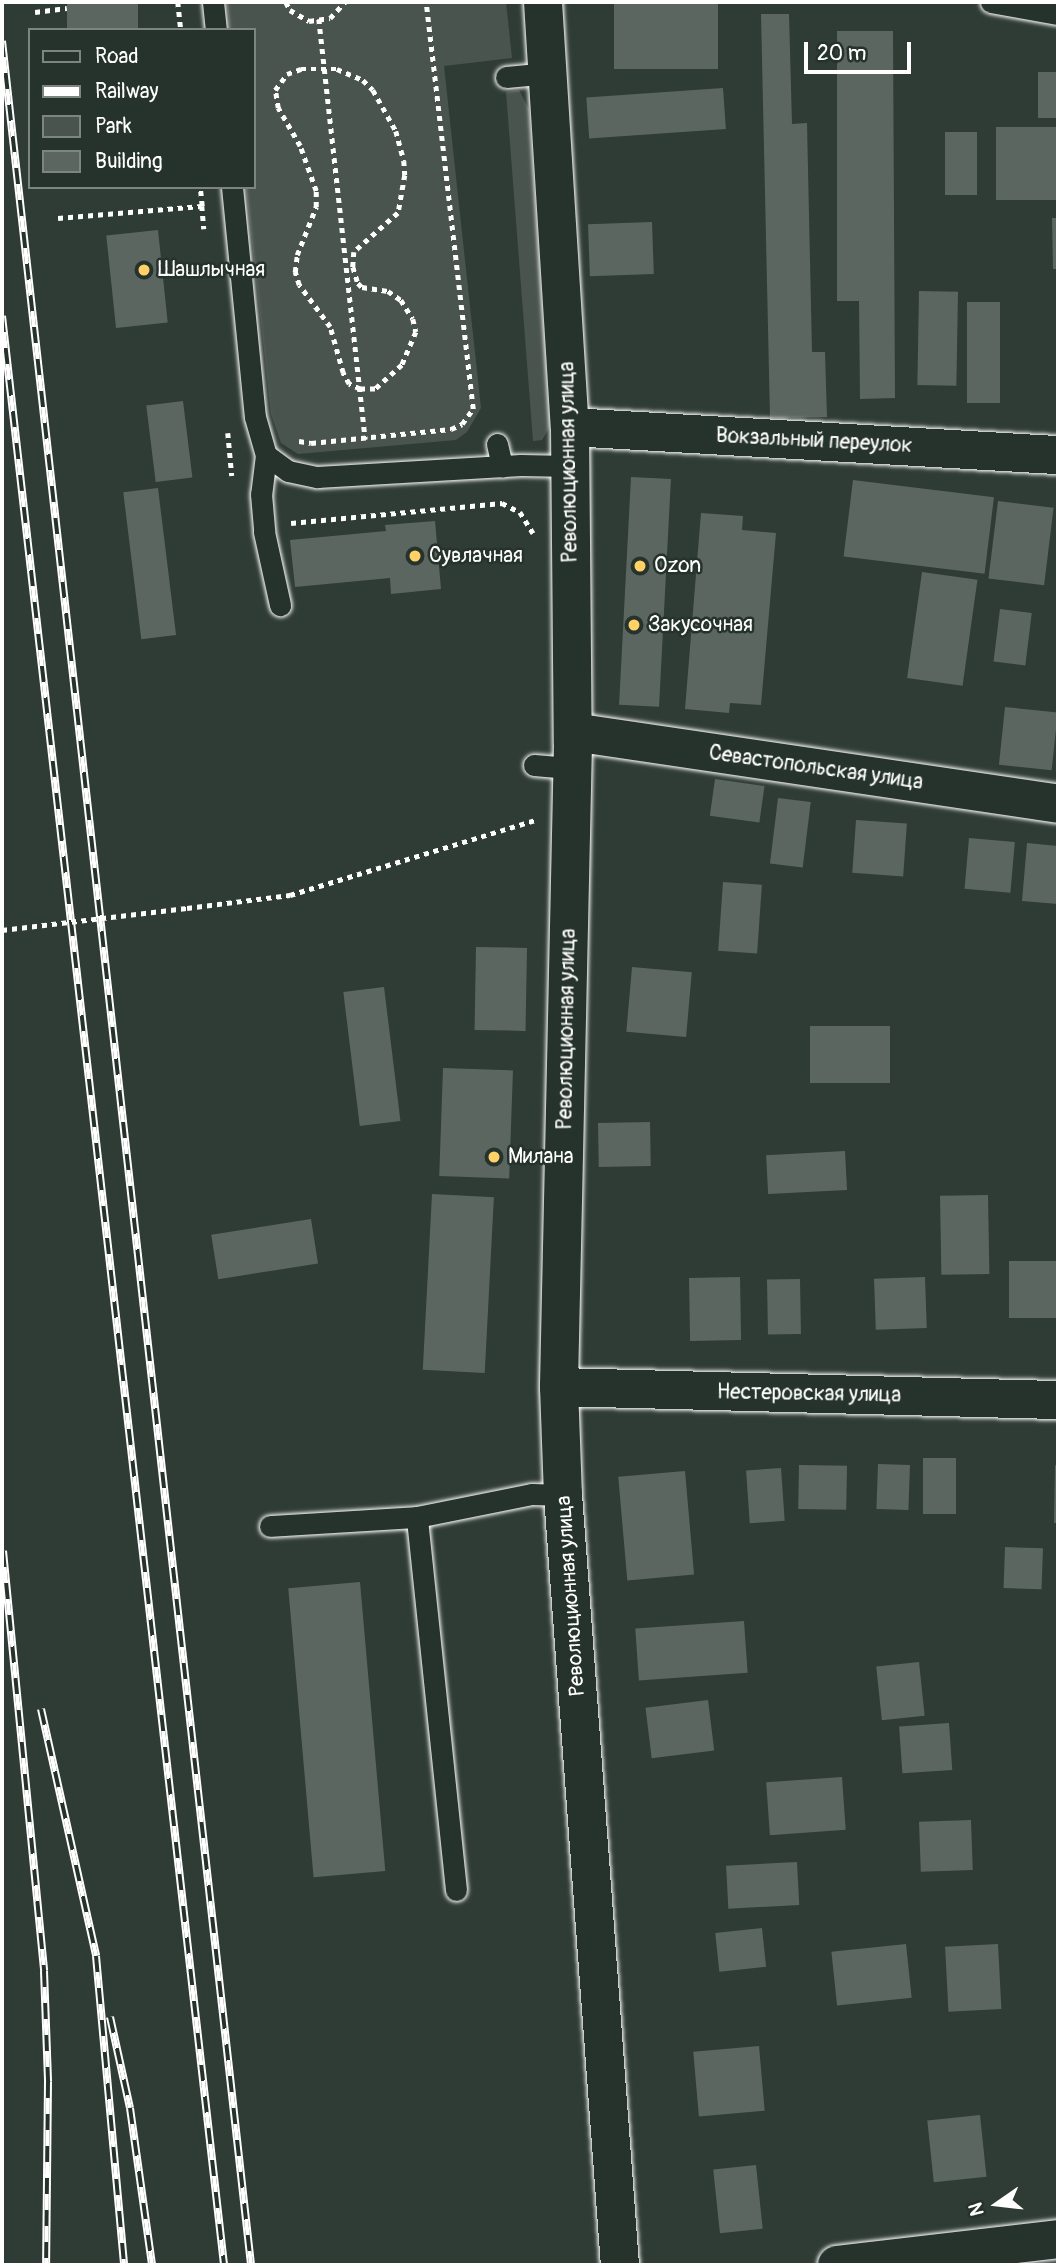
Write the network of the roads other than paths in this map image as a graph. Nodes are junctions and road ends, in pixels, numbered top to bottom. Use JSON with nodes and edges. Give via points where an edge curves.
{"nodes":[{"id":1,"x":213,"y":2,"type":"edge"},
{"id":2,"x":543,"y":2,"type":"edge"},
{"id":3,"x":991,"y":2,"type":"edge"},
{"id":4,"x":1058,"y":14,"type":"edge"},
{"id":5,"x":216,"y":28,"type":"edge"},
{"id":6,"x":550,"y":73,"type":"junction"},
{"id":7,"x":506,"y":77,"type":"dead end"},
{"id":8,"x":232,"y":189,"type":"edge"},
{"id":9,"x":570,"y":427,"type":"junction"},
{"id":10,"x":498,"y":444,"type":"dead end"},
{"id":11,"x":266,"y":455,"type":"junction"},
{"id":12,"x":1058,"y":455,"type":"edge"},
{"id":13,"x":502,"y":466,"type":"junction"},
{"id":14,"x":570,"y":466,"type":"junction"},
{"id":15,"x":280,"y":605,"type":"dead end"},
{"id":16,"x":572,"y":750,"type":"junction"},
{"id":17,"x":534,"y":765,"type":"dead end"},
{"id":18,"x":1058,"y":804,"type":"edge"},
{"id":19,"x":559,"y":1387,"type":"junction"},
{"id":20,"x":1058,"y":1400,"type":"edge"},
{"id":21,"x":563,"y":1495,"type":"junction"},
{"id":22,"x":417,"y":1517,"type":"junction"},
{"id":23,"x":270,"y":1526,"type":"dead end"},
{"id":24,"x":456,"y":1890,"type":"dead end"},
{"id":25,"x":1058,"y":2239,"type":"edge"},
{"id":26,"x":620,"y":2265,"type":"edge"},
{"id":27,"x":837,"y":2265,"type":"edge"}],
"edges":[{"from":1,"to":5,"type":"lane"},
{"from":2,"to":6,"type":"main road","name":"Революционная улица"},
{"from":3,"to":4,"type":"lane"},
{"from":6,"to":7,"type":"lane"},
{"from":6,"to":9,"type":"main road","name":"Революционная улица"},
{"from":8,"to":11,"type":"lane","via":[[255,416]]},
{"from":9,"to":12,"type":"main road","name":"Вокзальный переулок"},
{"from":9,"to":14,"type":"main road","name":"Революционная улица"},
{"from":10,"to":13,"type":"lane"},
{"from":11,"to":13,"type":"lane","via":[[288,471],[317,477]]},
{"from":11,"to":15,"type":"lane","via":[[261,494],[264,532]]},
{"from":13,"to":14,"type":"lane"},
{"from":14,"to":16,"type":"main road","name":"Революционная улица"},
{"from":16,"to":17,"type":"lane"},
{"from":16,"to":18,"type":"main road","name":"Севастопольская улица"},
{"from":16,"to":19,"type":"main road","name":"Революционная улица"},
{"from":19,"to":20,"type":"main road","name":"Нестеровская улица"},
{"from":19,"to":21,"type":"main road","name":"Революционная улица"},
{"from":21,"to":22,"type":"lane","via":[[532,1494]]},
{"from":21,"to":26,"type":"main road","name":"Революционная улица"},
{"from":22,"to":23,"type":"lane"},
{"from":22,"to":24,"type":"lane"},
{"from":25,"to":27,"type":"main road"}]}
